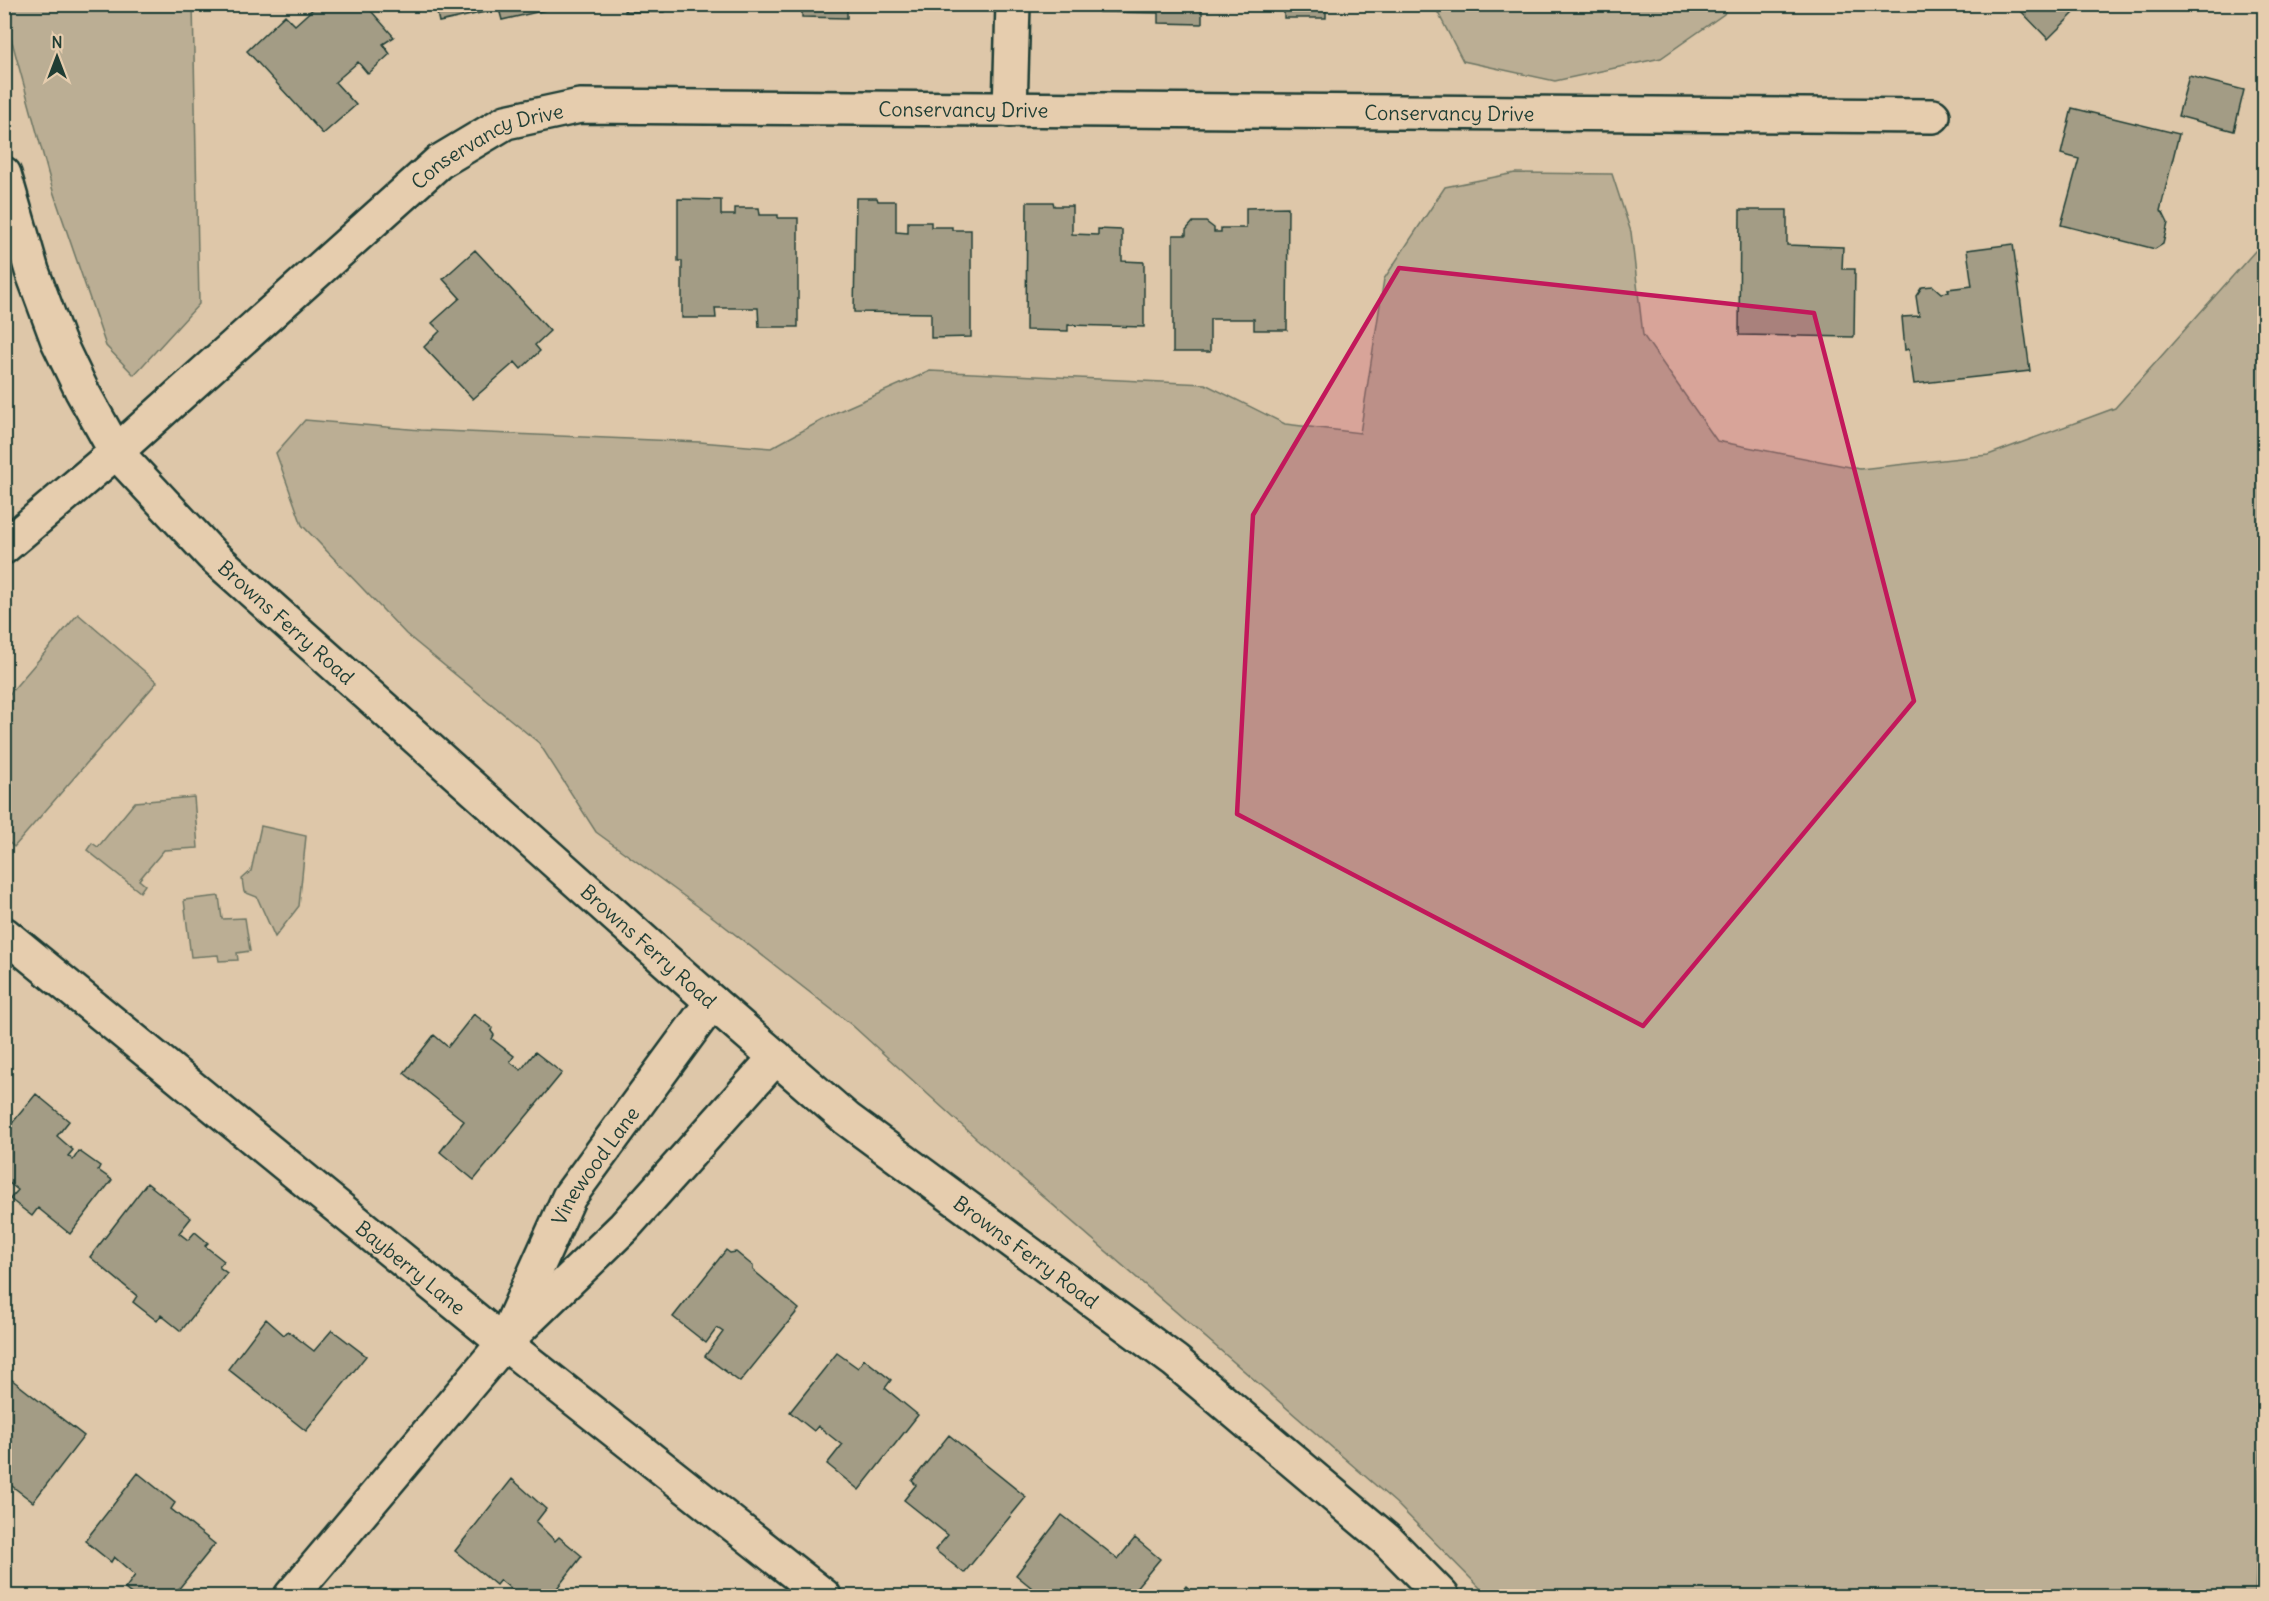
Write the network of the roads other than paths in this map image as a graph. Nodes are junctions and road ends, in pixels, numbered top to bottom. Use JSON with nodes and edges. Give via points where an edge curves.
{"nodes":[{"id":1,"x":1013,"y":4,"type":"edge"},
{"id":2,"x":1010,"y":110,"type":"junction"},
{"id":3,"x":1933,"y":116,"type":"dead end"},
{"id":4,"x":4,"y":174,"type":"edge"},
{"id":5,"x":116,"y":452,"type":"junction"},
{"id":6,"x":4,"y":547,"type":"edge"},
{"id":7,"x":4,"y":934,"type":"edge"},
{"id":8,"x":712,"y":1002,"type":"junction"},
{"id":9,"x":776,"y":1057,"type":"junction"},
{"id":10,"x":504,"y":1343,"type":"junction"},
{"id":11,"x":291,"y":1596,"type":"edge"},
{"id":12,"x":824,"y":1596,"type":"edge"},
{"id":13,"x":1442,"y":1596,"type":"edge"}],
"edges":[{"from":1,"to":2,"type":"street"},
{"from":2,"to":3,"type":"street","name":"Conservancy Drive"},
{"from":2,"to":5,"type":"street","name":"Conservancy Drive","via":[[580,106],[506,122],[439,162]]},
{"from":4,"to":5,"type":"street","name":"Browns Ferry Road","via":[[32,271],[58,341]]},
{"from":5,"to":6,"type":"street","name":"Conservancy Drive"},
{"from":5,"to":8,"type":"street","name":"Browns Ferry Road","via":[[212,555]]},
{"from":7,"to":10,"type":"street","name":"Bayberry Lane"},
{"from":8,"to":9,"type":"street","name":"Browns Ferry Road"},
{"from":8,"to":10,"type":"street","name":"Vinewood Lane","via":[[569,1197]]},
{"from":9,"to":10,"type":"street","name":"Vinewood Lane","via":[[624,1227]]},
{"from":9,"to":13,"type":"street","name":"Browns Ferry Road","via":[[847,1119],[1175,1361],[1388,1541]]},
{"from":10,"to":11,"type":"street","name":"Vinewood Lane"},
{"from":10,"to":12,"type":"street","name":"Bayberry Lane"}]}
